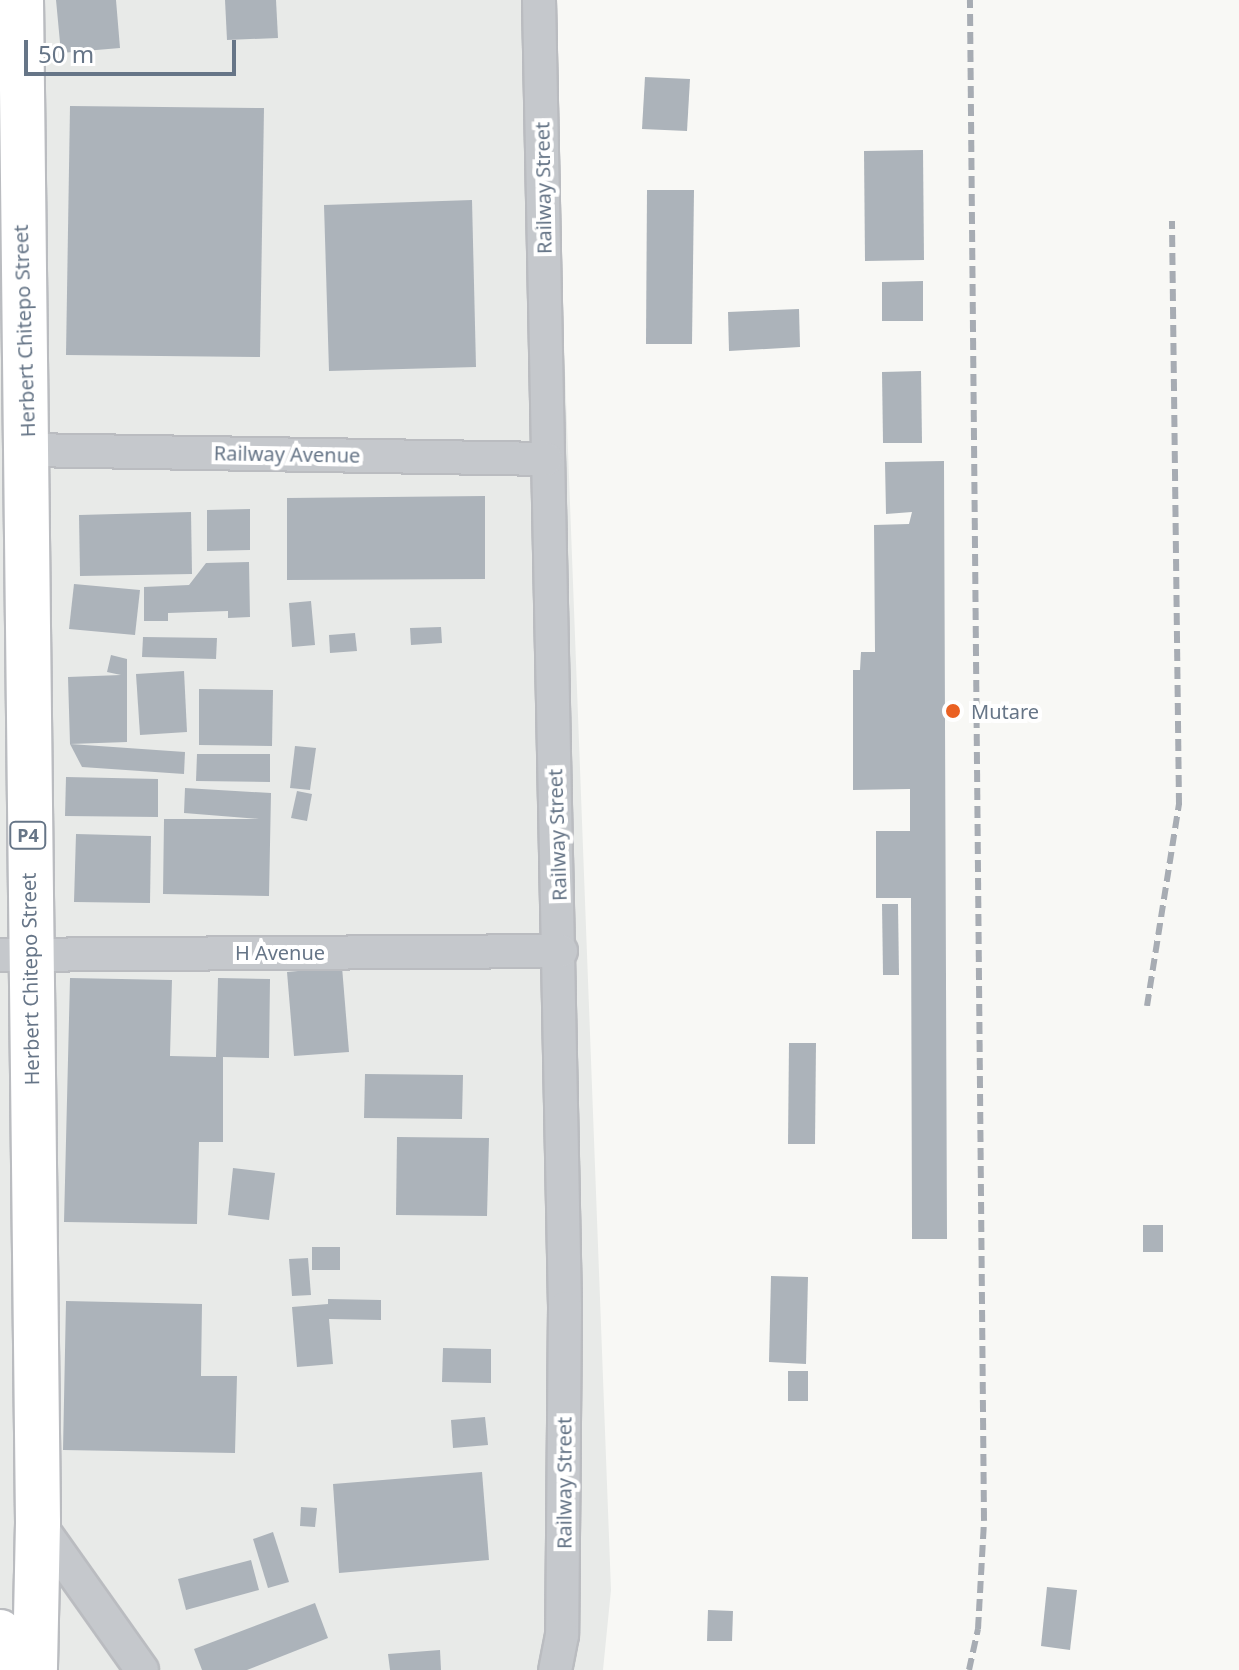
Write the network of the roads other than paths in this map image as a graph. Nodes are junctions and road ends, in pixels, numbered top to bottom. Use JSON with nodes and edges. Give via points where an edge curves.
{"nodes":[{"id":1,"x":21,"y":0,"type":"edge"},
{"id":2,"x":539,"y":0,"type":"edge"},
{"id":3,"x":27,"y":450,"type":"junction"},
{"id":4,"x":546,"y":459,"type":"junction"},
{"id":5,"x":561,"y":951,"type":"junction"},
{"id":6,"x":14,"y":954,"type":"edge"},
{"id":7,"x":38,"y":1523,"type":"junction"},
{"id":8,"x":0,"y":1632,"type":"edge"},
{"id":9,"x":0,"y":1670,"type":"edge"},
{"id":10,"x":35,"y":1670,"type":"edge"},
{"id":11,"x":142,"y":1670,"type":"edge"},
{"id":12,"x":555,"y":1670,"type":"edge"}],
"edges":[{"from":1,"to":3,"type":"highway","name":"Herbert Chitepo Street","number":"P4","via":[[19,165]]},
{"from":2,"to":4,"type":"street","name":"Railway Street"},
{"from":3,"to":4,"type":"street","name":"Railway Avenue"},
{"from":3,"to":6,"type":"highway","name":"Herbert Chitepo Street","number":"P4"},
{"from":4,"to":5,"type":"street","name":"Railway Street"},
{"from":5,"to":6,"type":"street","name":"H Avenue"},
{"from":5,"to":12,"type":"street","name":"Railway Street","via":[[564,1448],[562,1635]]},
{"from":6,"to":7,"type":"highway","name":"Herbert Chitepo Street","number":"P4"},
{"from":7,"to":10,"type":"highway","name":"Herbert Chitepo Street","number":"P4"},
{"from":7,"to":11,"type":"street"},
{"from":8,"to":9,"type":"highway"}]}
